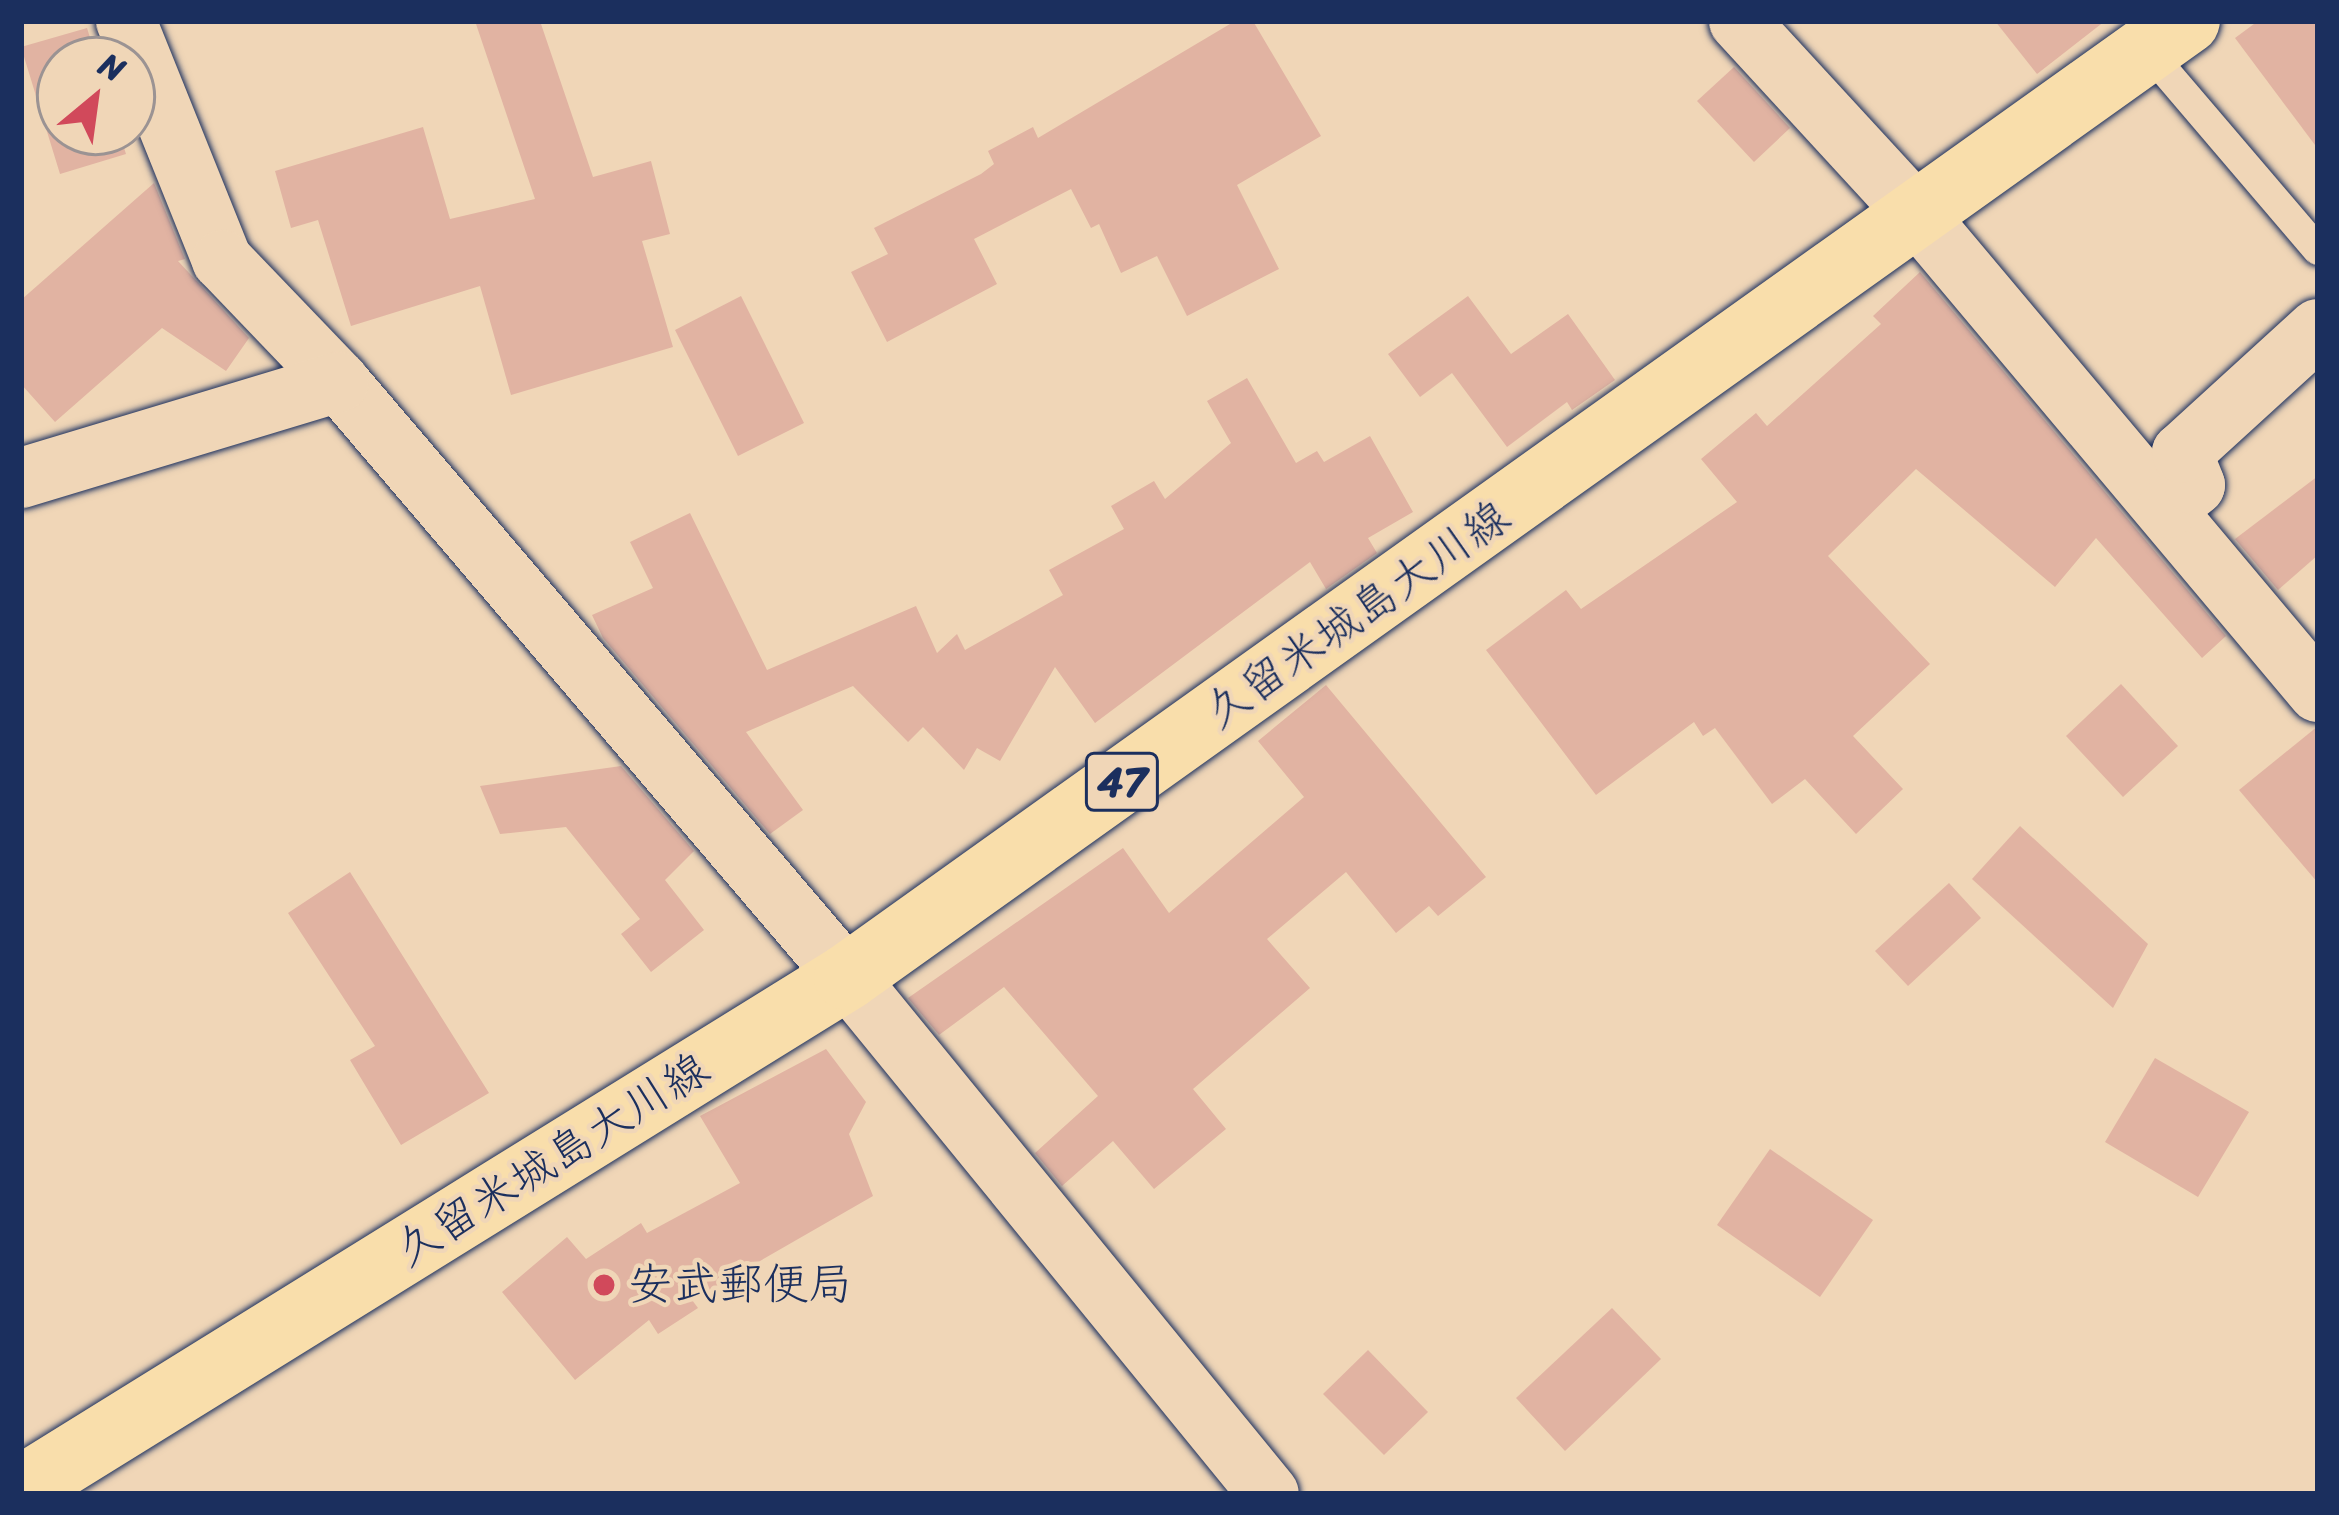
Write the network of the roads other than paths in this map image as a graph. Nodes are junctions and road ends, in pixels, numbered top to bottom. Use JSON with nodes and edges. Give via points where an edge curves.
{"nodes":[{"id":1,"x":126,"y":21,"type":"edge"},
{"id":2,"x":1739,"y":21,"type":"edge"},
{"id":3,"x":2167,"y":35,"type":"edge"},
{"id":4,"x":1918,"y":216,"type":"junction"},
{"id":5,"x":2318,"y":250,"type":"edge"},
{"id":6,"x":2318,"y":329,"type":"edge"},
{"id":7,"x":339,"y":382,"type":"junction"},
{"id":8,"x":21,"y":478,"type":"edge"},
{"id":9,"x":2168,"y":508,"type":"junction"},
{"id":10,"x":2318,"y":692,"type":"edge"},
{"id":11,"x":848,"y":977,"type":"junction"},
{"id":12,"x":21,"y":1489,"type":"edge"},
{"id":13,"x":1269,"y":1494,"type":"edge"}],
"edges":[{"from":1,"to":7,"type":"street","via":[[222,260]]},
{"from":2,"to":4,"type":"street"},
{"from":3,"to":4,"type":"main road","name":"久留米城島大川線","number":"47"},
{"from":3,"to":5,"type":"lane"},
{"from":4,"to":9,"type":"street"},
{"from":4,"to":11,"type":"main road","name":"久留米城島大川線","number":"47"},
{"from":6,"to":9,"type":"street","via":[[2182,453],[2194,485]]},
{"from":7,"to":8,"type":"street"},
{"from":7,"to":11,"type":"street"},
{"from":9,"to":10,"type":"street"},
{"from":11,"to":12,"type":"main road","name":"久留米城島大川線","number":"47"},
{"from":11,"to":13,"type":"street"}]}
